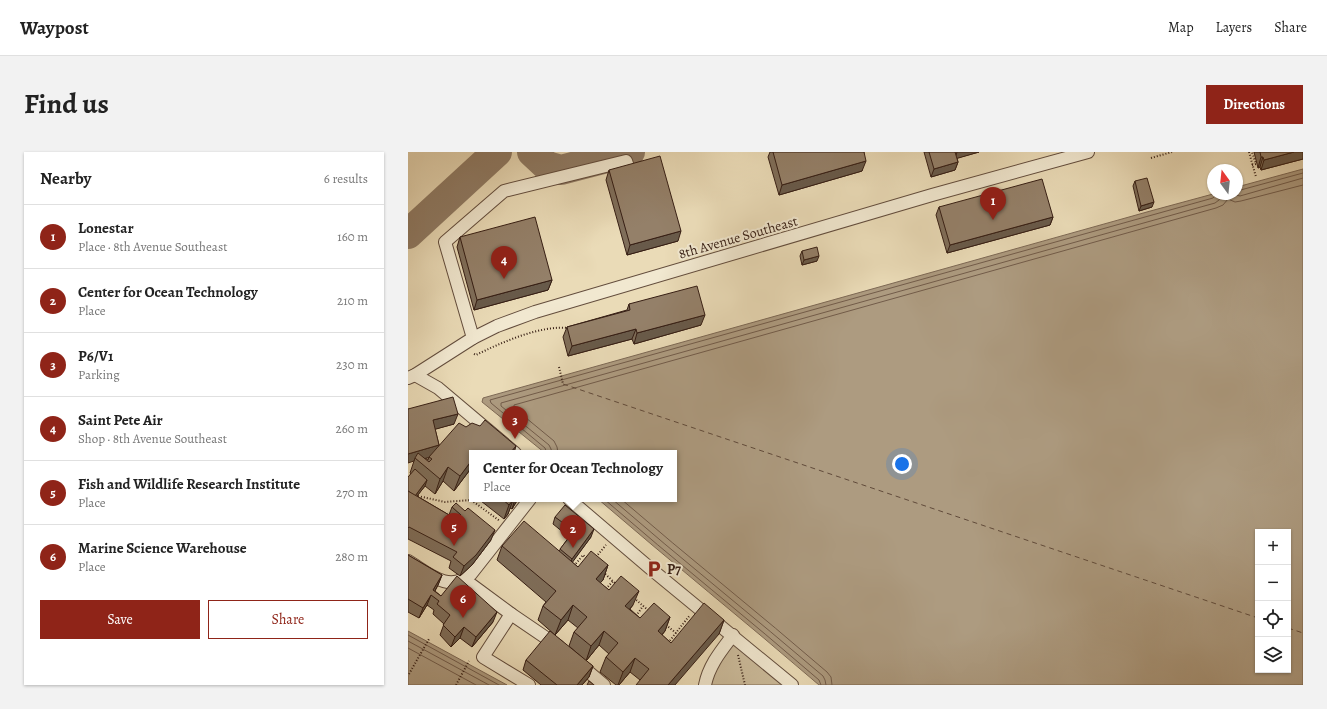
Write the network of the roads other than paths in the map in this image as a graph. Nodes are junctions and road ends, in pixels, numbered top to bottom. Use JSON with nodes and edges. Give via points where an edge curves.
{"nodes":[{"id":1,"x":1088,"y":152,"type":"edge"},
{"id":2,"x":630,"y":173,"type":"edge"},
{"id":3,"x":473,"y":338,"type":"junction"},
{"id":4,"x":411,"y":377,"type":"edge"},
{"id":5,"x":511,"y":450,"type":"edge"},
{"id":6,"x":528,"y":502,"type":"edge"},
{"id":7,"x":573,"y":502,"type":"edge"},
{"id":8,"x":408,"y":561,"type":"edge"},
{"id":9,"x":465,"y":580,"type":"junction"},
{"id":10,"x":511,"y":614,"type":"junction"},
{"id":11,"x":733,"y":635,"type":"junction"},
{"id":12,"x":529,"y":685,"type":"edge"},
{"id":13,"x":604,"y":685,"type":"edge"},
{"id":14,"x":705,"y":685,"type":"edge"},
{"id":15,"x":792,"y":685,"type":"edge"}],
"edges":[{"from":1,"to":3,"type":"street","name":"8th Avenue Southeast","via":[[932,195],[535,312]]},
{"from":2,"to":3,"type":"street","via":[[626,161],[504,191],[445,242]]},
{"from":3,"to":4,"type":"street","name":"8th Avenue Southeast"},
{"from":4,"to":5,"type":"street","via":[[438,388]]},
{"from":6,"to":9,"type":"street"},
{"from":7,"to":11,"type":"street"},
{"from":8,"to":9,"type":"street","via":[[435,579],[457,583]]},
{"from":9,"to":10,"type":"street"},
{"from":10,"to":12,"type":"street","via":[[483,657]]},
{"from":10,"to":13,"type":"street","via":[[552,641]]},
{"from":11,"to":14,"type":"street","via":[[710,668]]},
{"from":11,"to":15,"type":"street"}]}
